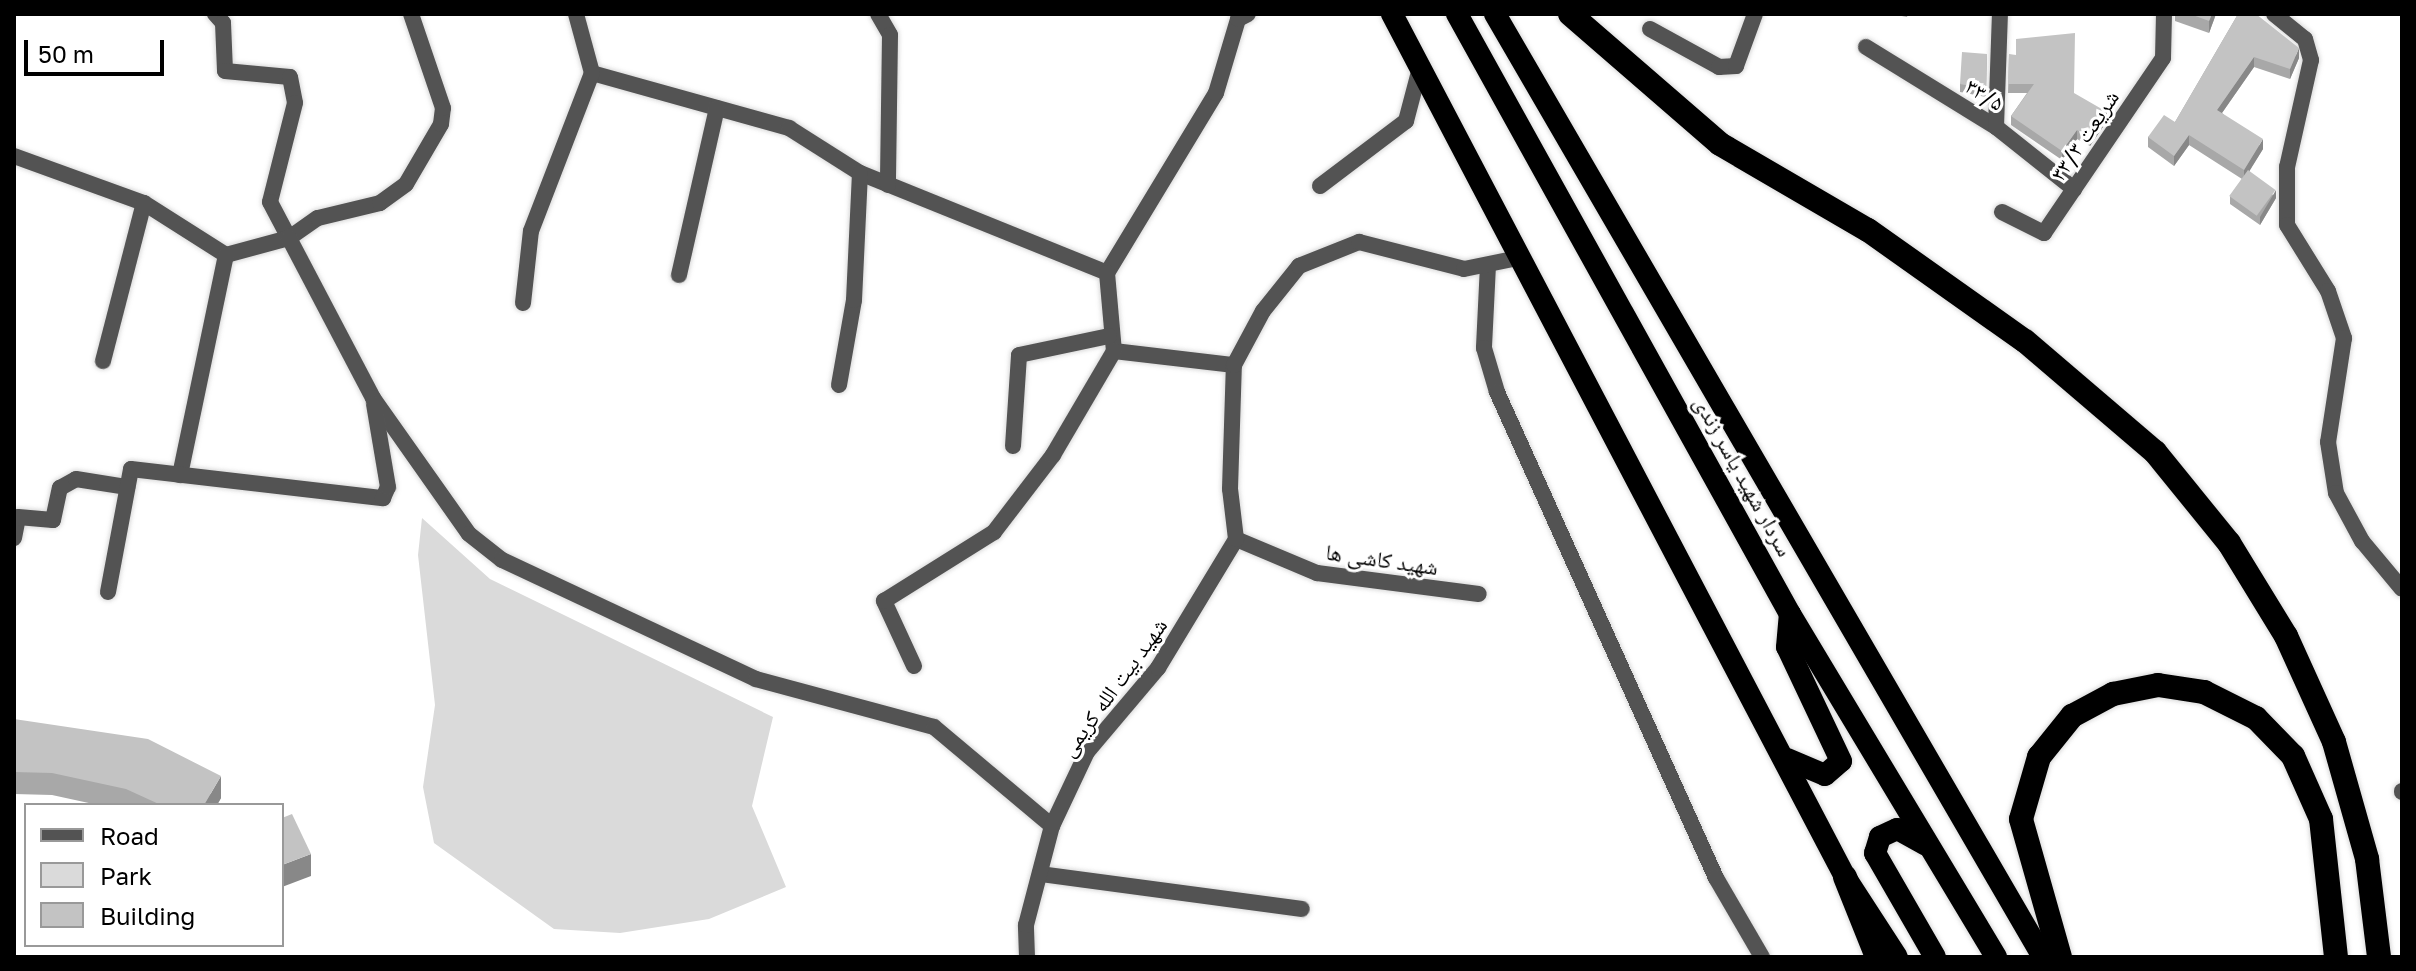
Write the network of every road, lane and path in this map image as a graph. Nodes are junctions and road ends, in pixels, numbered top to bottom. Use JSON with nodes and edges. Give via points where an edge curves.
{"nodes":[{"id":1,"x":215,"y":14,"type":"edge"},
{"id":2,"x":411,"y":14,"type":"edge"},
{"id":3,"x":576,"y":14,"type":"edge"},
{"id":4,"x":878,"y":14,"type":"edge"},
{"id":5,"x":1392,"y":14,"type":"edge"},
{"id":6,"x":1457,"y":14,"type":"edge"},
{"id":7,"x":1495,"y":14,"type":"edge"},
{"id":8,"x":1570,"y":14,"type":"edge"},
{"id":9,"x":1755,"y":14,"type":"edge"},
{"id":10,"x":2000,"y":14,"type":"edge"},
{"id":11,"x":2164,"y":14,"type":"edge"},
{"id":12,"x":2274,"y":14,"type":"edge"},
{"id":13,"x":1239,"y":16,"type":"edge"},
{"id":14,"x":1650,"y":29,"type":"dead end"},
{"id":15,"x":1866,"y":47,"type":"dead end"},
{"id":16,"x":1420,"y":68,"type":"junction"},
{"id":17,"x":592,"y":73,"type":"junction"},
{"id":18,"x":717,"y":108,"type":"junction"},
{"id":19,"x":1996,"y":127,"type":"junction"},
{"id":20,"x":14,"y":156,"type":"edge"},
{"id":21,"x":860,"y":173,"type":"junction"},
{"id":22,"x":888,"y":185,"type":"junction"},
{"id":23,"x":1320,"y":186,"type":"dead end"},
{"id":24,"x":2074,"y":189,"type":"junction"},
{"id":25,"x":144,"y":203,"type":"junction"},
{"id":26,"x":2002,"y":212,"type":"dead end"},
{"id":27,"x":289,"y":238,"type":"junction"},
{"id":28,"x":226,"y":255,"type":"junction"},
{"id":29,"x":1518,"y":258,"type":"junction"},
{"id":30,"x":1488,"y":265,"type":"junction"},
{"id":31,"x":1107,"y":273,"type":"junction"},
{"id":32,"x":679,"y":275,"type":"dead end"},
{"id":33,"x":523,"y":303,"type":"dead end"},
{"id":34,"x":1112,"y":344,"type":"junction"},
{"id":35,"x":103,"y":361,"type":"dead end"},
{"id":36,"x":1234,"y":365,"type":"junction"},
{"id":37,"x":839,"y":385,"type":"dead end"},
{"id":38,"x":373,"y":398,"type":"junction"},
{"id":39,"x":1013,"y":446,"type":"dead end"},
{"id":40,"x":180,"y":475,"type":"junction"},
{"id":41,"x":127,"y":487,"type":"junction"},
{"id":42,"x":14,"y":538,"type":"edge"},
{"id":43,"x":1236,"y":539,"type":"junction"},
{"id":44,"x":2402,"y":589,"type":"edge"},
{"id":45,"x":108,"y":592,"type":"dead end"},
{"id":46,"x":1479,"y":594,"type":"dead end"},
{"id":47,"x":1790,"y":614,"type":"junction"},
{"id":48,"x":914,"y":666,"type":"dead end"},
{"id":49,"x":1787,"y":759,"type":"junction"},
{"id":50,"x":1052,"y":826,"type":"junction"},
{"id":51,"x":1939,"y":857,"type":"junction"},
{"id":52,"x":1040,"y":874,"type":"junction"},
{"id":53,"x":1845,"y":877,"type":"junction"},
{"id":54,"x":1302,"y":909,"type":"dead end"},
{"id":55,"x":1027,"y":957,"type":"edge"},
{"id":56,"x":1762,"y":957,"type":"edge"},
{"id":57,"x":1877,"y":957,"type":"edge"},
{"id":58,"x":1897,"y":957,"type":"edge"},
{"id":59,"x":1935,"y":957,"type":"edge"},
{"id":60,"x":1996,"y":957,"type":"edge"},
{"id":61,"x":2043,"y":957,"type":"edge"},
{"id":62,"x":2060,"y":957,"type":"edge"},
{"id":63,"x":2336,"y":957,"type":"edge"},
{"id":64,"x":2379,"y":957,"type":"edge"}],
"edges":[{"from":1,"to":27,"type":"street","via":[[223,23],[225,71],[290,77],[295,103],[270,202]]},
{"from":2,"to":27,"type":"street","via":[[443,108],[441,124],[406,184],[380,203],[318,218]]},
{"from":3,"to":17,"type":"street"},
{"from":4,"to":22,"type":"street","via":[[890,35]]},
{"from":5,"to":16,"type":"highway"},
{"from":6,"to":47,"type":"highway","name":"سردار شهید یاسر زندی"},
{"from":7,"to":61,"type":"highway"},
{"from":8,"to":64,"type":"highway","via":[[1720,144],[1868,230],[2067,373],[2155,452],[2245,570],[2286,636],[2334,742],[2367,859]]},
{"from":9,"to":14,"type":"street","via":[[1736,66],[1719,67]]},
{"from":10,"to":19,"type":"street"},
{"from":11,"to":24,"type":"street","name":"شریعت ۳۳/۳","via":[[2163,58]]},
{"from":12,"to":44,"type":"street","via":[[2305,39],[2311,60],[2287,167],[2287,225],[2328,291],[2344,338],[2328,442],[2336,493],[2362,541]]},
{"from":13,"to":31,"type":"street","via":[[1216,93]]},
{"from":15,"to":19,"type":"street","name":"۳۳/۵"},
{"from":16,"to":23,"type":"street","via":[[1406,121]]},
{"from":16,"to":29,"type":"highway"},
{"from":17,"to":18,"type":"street"},
{"from":17,"to":33,"type":"street","via":[[531,231]]},
{"from":18,"to":21,"type":"street","via":[[789,128]]},
{"from":18,"to":32,"type":"street"},
{"from":19,"to":24,"type":"street","name":"۳۳/۵"},
{"from":20,"to":25,"type":"street"},
{"from":21,"to":22,"type":"street"},
{"from":21,"to":37,"type":"street","via":[[854,300]]},
{"from":22,"to":31,"type":"street"},
{"from":24,"to":26,"type":"street","name":"شریعت ۳۳/۳","via":[[2044,233]]},
{"from":25,"to":28,"type":"street"},
{"from":25,"to":35,"type":"street"},
{"from":27,"to":28,"type":"street"},
{"from":27,"to":38,"type":"street"},
{"from":28,"to":40,"type":"street"},
{"from":29,"to":30,"type":"street"},
{"from":29,"to":49,"type":"highway"},
{"from":30,"to":36,"type":"street","via":[[1464,269],[1359,242],[1332,250],[1299,266]]},
{"from":30,"to":56,"type":"street","via":[[1484,348],[1497,392],[1716,878]]},
{"from":31,"to":34,"type":"street"},
{"from":34,"to":36,"type":"street"},
{"from":34,"to":39,"type":"street","via":[[1019,355]]},
{"from":34,"to":48,"type":"street","via":[[1053,455],[994,532],[884,601]]},
{"from":36,"to":43,"type":"street","via":[[1230,489]]},
{"from":38,"to":40,"type":"street","via":[[388,487],[383,498]]},
{"from":38,"to":50,"type":"street","via":[[469,534],[502,560],[756,679],[934,727]]},
{"from":40,"to":41,"type":"street","via":[[131,469]]},
{"from":41,"to":42,"type":"street","via":[[76,479],[60,488],[53,520],[18,517]]},
{"from":41,"to":45,"type":"street"},
{"from":43,"to":46,"type":"street","name":"شهید کاشی ها","via":[[1317,573]]},
{"from":43,"to":50,"type":"street","name":"شهید بیت الله کریمی","via":[[1158,668],[1087,752]]},
{"from":47,"to":49,"type":"highway","via":[[1787,647],[1841,761],[1825,775]]},
{"from":47,"to":51,"type":"highway","name":"سردار شهید یاسر زندی"},
{"from":49,"to":53,"type":"highway"},
{"from":50,"to":52,"type":"street","name":"شهید بیت الله کریمی"},
{"from":51,"to":59,"type":"highway","via":[[1897,829],[1876,846]]},
{"from":51,"to":60,"type":"highway","name":"سردار شهید یاسر زندی"},
{"from":52,"to":54,"type":"street"},
{"from":52,"to":55,"type":"street","name":"شهید بیت الله کریمی"},
{"from":53,"to":57,"type":"highway"},
{"from":53,"to":58,"type":"highway"},
{"from":62,"to":63,"type":"highway","via":[[2021,819],[2039,757],[2072,716],[2113,694],[2158,685],[2204,692],[2256,718],[2293,756],[2321,819]]}]}
